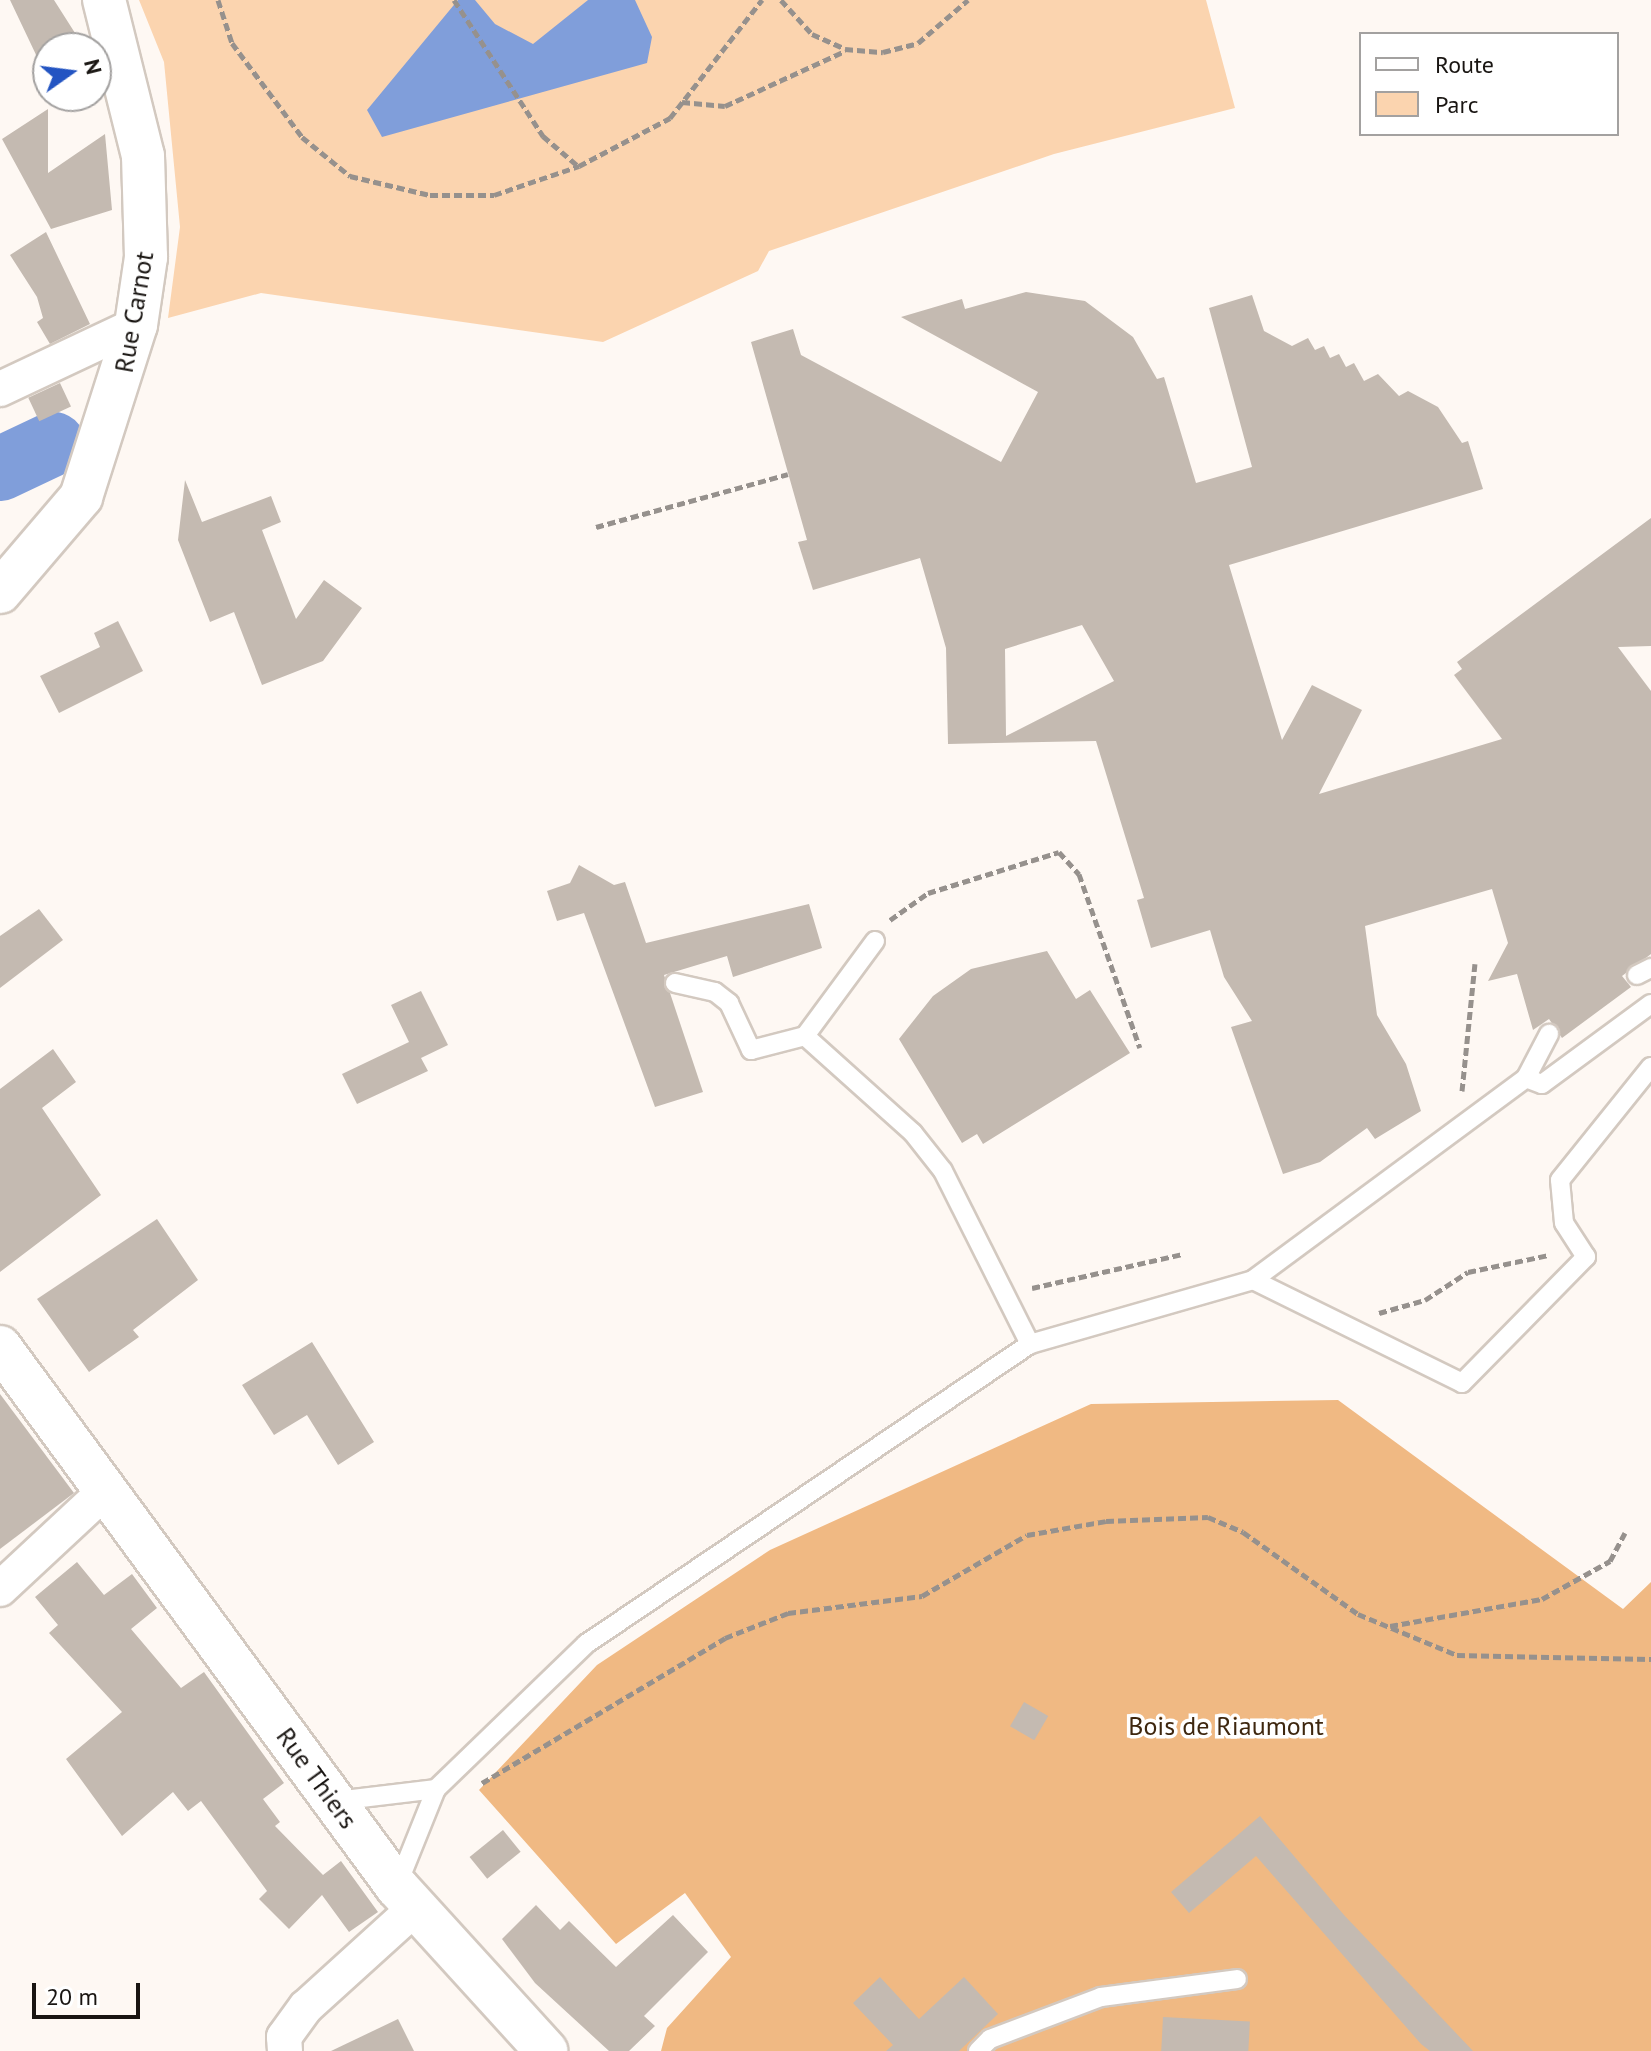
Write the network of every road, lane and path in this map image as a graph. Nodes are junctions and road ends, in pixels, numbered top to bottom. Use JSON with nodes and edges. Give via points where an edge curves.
{"nodes":[{"id":1,"x":104,"y":0,"type":"edge"},
{"id":2,"x":218,"y":0,"type":"edge"},
{"id":3,"x":454,"y":0,"type":"edge"},
{"id":4,"x":762,"y":0,"type":"edge"},
{"id":5,"x":781,"y":0,"type":"edge"},
{"id":6,"x":968,"y":0,"type":"edge"},
{"id":7,"x":845,"y":51,"type":"dead end"},
{"id":8,"x":682,"y":102,"type":"junction"},
{"id":9,"x":579,"y":166,"type":"junction"},
{"id":10,"x":136,"y":325,"type":"junction"},
{"id":11,"x":0,"y":389,"type":"edge"},
{"id":12,"x":788,"y":474,"type":"dead end"},
{"id":13,"x":596,"y":527,"type":"dead end"},
{"id":14,"x":0,"y":592,"type":"edge"},
{"id":15,"x":875,"y":941,"type":"joint"},
{"id":16,"x":1475,"y":964,"type":"dead end"},
{"id":17,"x":675,"y":983,"type":"dead end"},
{"id":18,"x":1651,"y":1004,"type":"edge"},
{"id":19,"x":1549,"y":1034,"type":"dead end"},
{"id":20,"x":805,"y":1036,"type":"junction"},
{"id":21,"x":1140,"y":1048,"type":"dead end"},
{"id":22,"x":1651,"y":1067,"type":"edge"},
{"id":23,"x":1526,"y":1078,"type":"junction"},
{"id":24,"x":1459,"y":1129,"type":"junction"},
{"id":25,"x":1183,"y":1254,"type":"dead end"},
{"id":26,"x":1586,"y":1257,"type":"junction"},
{"id":27,"x":1253,"y":1280,"type":"junction"},
{"id":28,"x":1005,"y":1294,"type":"junction"},
{"id":29,"x":1338,"y":1322,"type":"junction"},
{"id":30,"x":1030,"y":1344,"type":"junction"},
{"id":31,"x":0,"y":1347,"type":"edge"},
{"id":32,"x":105,"y":1491,"type":"junction"},
{"id":33,"x":1625,"y":1533,"type":"dead end"},
{"id":34,"x":0,"y":1589,"type":"edge"},
{"id":35,"x":1389,"y":1626,"type":"junction"},
{"id":36,"x":1651,"y":1659,"type":"edge"},
{"id":37,"x":436,"y":1789,"type":"junction"},
{"id":38,"x":333,"y":1801,"type":"junction"},
{"id":39,"x":406,"y":1898,"type":"junction"},
{"id":40,"x":1237,"y":1979,"type":"dead end"},
{"id":41,"x":285,"y":2051,"type":"edge"},
{"id":42,"x":546,"y":2051,"type":"edge"},
{"id":43,"x":978,"y":2051,"type":"edge"}],
"edges":[{"from":1,"to":10,"type":"street","name":"Rue Carnot","via":[[143,156],[146,257]]},
{"from":2,"to":9,"type":"path","via":[[232,43],[266,94],[350,176],[430,195],[494,195]]},
{"from":3,"to":9,"type":"path","via":[[543,136]]},
{"from":4,"to":8,"type":"path"},
{"from":5,"to":6,"type":"path","via":[[812,34],[845,49],[883,52],[918,43]]},
{"from":7,"to":8,"type":"path","via":[[725,106]]},
{"from":8,"to":9,"type":"path","via":[[670,118]]},
{"from":10,"to":11,"type":"street"},
{"from":10,"to":14,"type":"street","name":"Rue Carnot","via":[[81,497]]},
{"from":12,"to":13,"type":"path"},
{"from":15,"to":20,"type":"lane"},
{"from":15,"to":21,"type":"path","via":[[894,914],[920,897],[1059,852],[1079,874]]},
{"from":16,"to":24,"type":"path"},
{"from":17,"to":20,"type":"lane","via":[[715,992],[729,1003],[751,1050]]},
{"from":18,"to":23,"type":"lane","via":[[1542,1084]]},
{"from":19,"to":23,"type":"lane"},
{"from":20,"to":28,"type":"lane","via":[[943,1171]]},
{"from":22,"to":26,"type":"lane","via":[[1560,1180],[1564,1223]]},
{"from":23,"to":24,"type":"lane"},
{"from":24,"to":27,"type":"lane"},
{"from":25,"to":28,"type":"path"},
{"from":26,"to":29,"type":"path","via":[[1549,1255],[1477,1269],[1425,1300]]},
{"from":26,"to":29,"type":"lane","via":[[1462,1383]]},
{"from":27,"to":29,"type":"lane"},
{"from":27,"to":30,"type":"lane"},
{"from":28,"to":30,"type":"lane"},
{"from":30,"to":37,"type":"lane","via":[[586,1644]]},
{"from":31,"to":32,"type":"street"},
{"from":32,"to":34,"type":"street"},
{"from":32,"to":38,"type":"street","name":"Rue Thiers"},
{"from":33,"to":35,"type":"path","via":[[1610,1561],[1542,1599]]},
{"from":35,"to":36,"type":"path","via":[[1457,1655]]},
{"from":35,"to":37,"type":"path","via":[[1208,1517],[1106,1521],[1027,1535],[922,1596],[788,1613],[725,1638],[493,1781]]},
{"from":37,"to":38,"type":"lane"},
{"from":37,"to":39,"type":"lane"},
{"from":38,"to":39,"type":"street","name":"Rue Thiers"},
{"from":39,"to":41,"type":"street","via":[[306,2007],[284,2037]]},
{"from":39,"to":42,"type":"street","name":"Rue Thiers"},
{"from":40,"to":43,"type":"lane","via":[[1101,1997],[990,2039]]}]}
